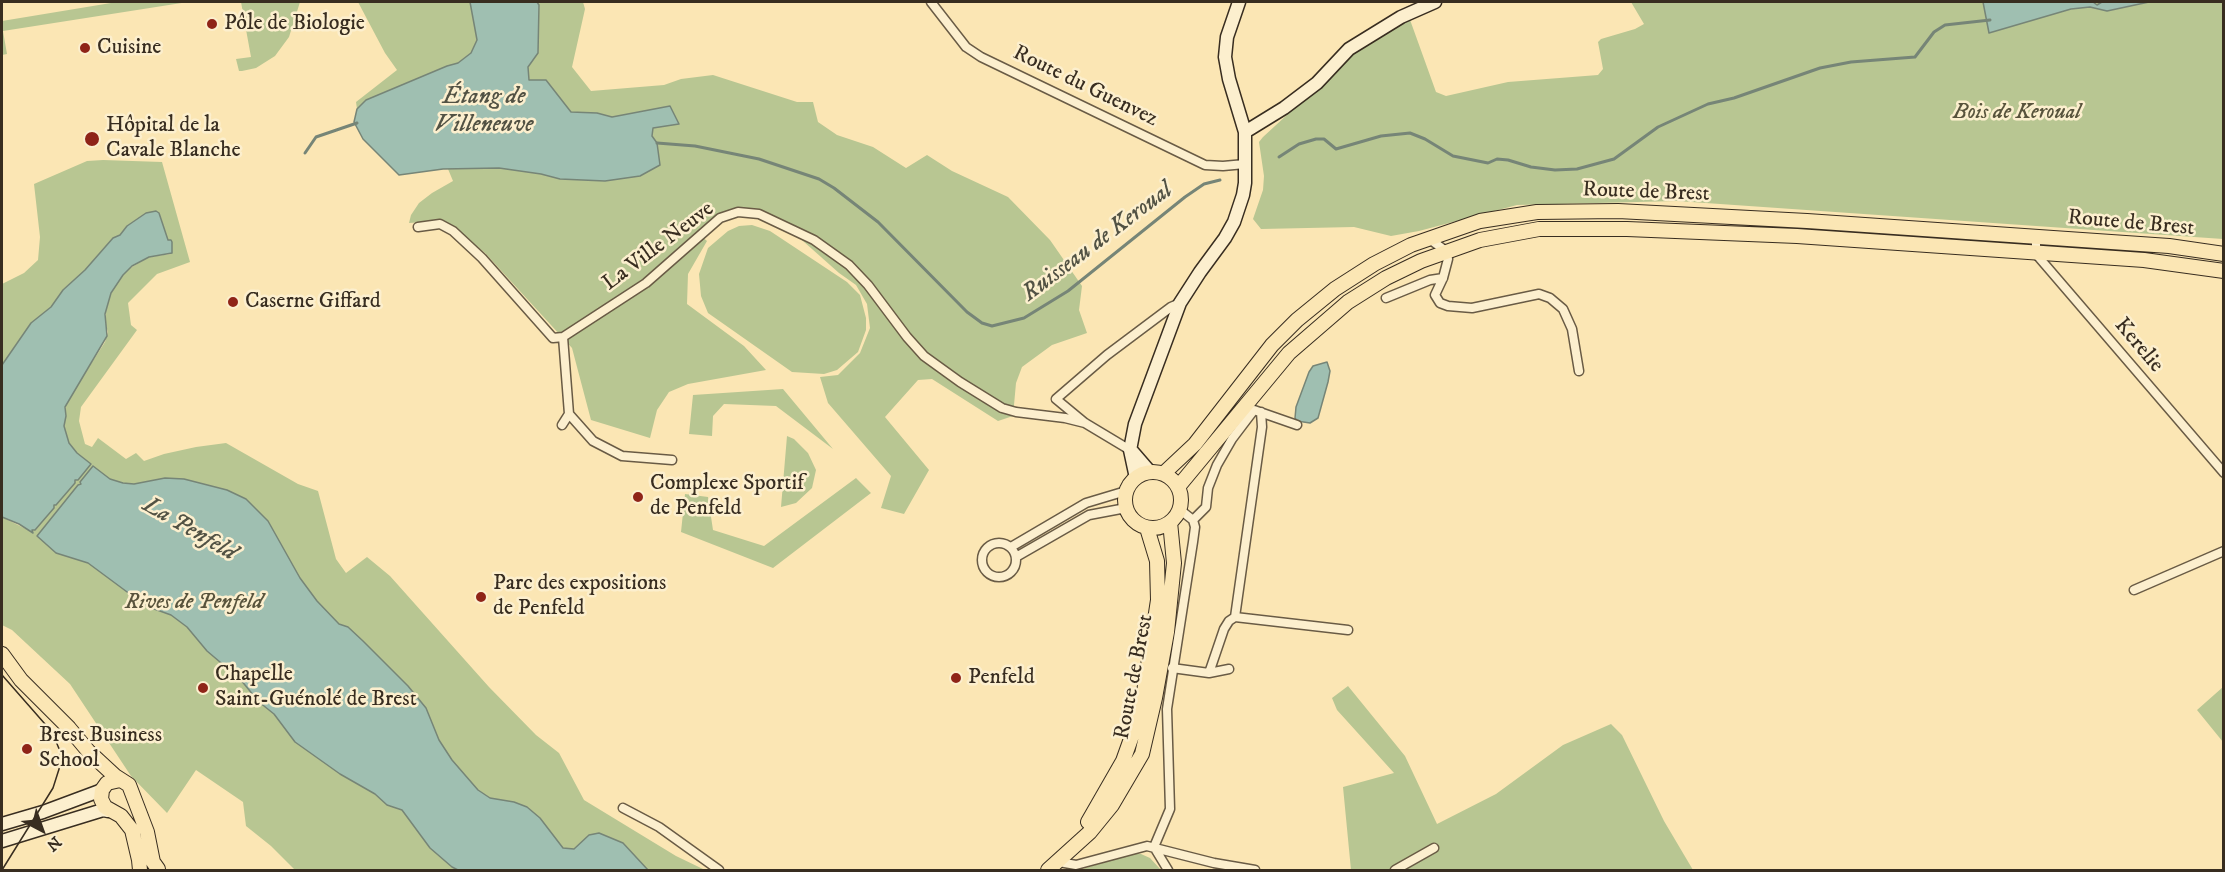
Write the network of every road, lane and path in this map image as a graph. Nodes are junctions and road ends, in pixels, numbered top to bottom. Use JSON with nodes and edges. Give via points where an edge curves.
{"nodes":[{"id":1,"x":931,"y":2,"type":"edge"},
{"id":2,"x":1239,"y":2,"type":"edge"},
{"id":3,"x":1435,"y":2,"type":"edge"},
{"id":4,"x":1245,"y":132,"type":"junction"},
{"id":5,"x":1245,"y":164,"type":"junction"},
{"id":6,"x":418,"y":226,"type":"dead end"},
{"id":7,"x":1428,"y":238,"type":"junction"},
{"id":8,"x":2036,"y":238,"type":"junction"},
{"id":9,"x":1446,"y":251,"type":"junction"},
{"id":10,"x":2036,"y":254,"type":"junction"},
{"id":11,"x":2223,"y":254,"type":"edge"},
{"id":12,"x":2223,"y":271,"type":"edge"},
{"id":13,"x":1443,"y":278,"type":"junction"},
{"id":14,"x":1386,"y":298,"type":"dead end"},
{"id":15,"x":1180,"y":303,"type":"junction"},
{"id":16,"x":563,"y":337,"type":"junction"},
{"id":17,"x":1578,"y":371,"type":"dead end"},
{"id":18,"x":1261,"y":412,"type":"junction"},
{"id":19,"x":568,"y":414,"type":"junction"},
{"id":20,"x":1085,"y":423,"type":"junction"},
{"id":21,"x":562,"y":425,"type":"dead end"},
{"id":22,"x":1297,"y":425,"type":"dead end"},
{"id":23,"x":1130,"y":450,"type":"junction"},
{"id":24,"x":672,"y":460,"type":"dead end"},
{"id":25,"x":1156,"y":473,"type":"junction"},
{"id":26,"x":2223,"y":473,"type":"edge"},
{"id":27,"x":1136,"y":478,"type":"junction"},
{"id":28,"x":1178,"y":487,"type":"junction"},
{"id":29,"x":1126,"y":491,"type":"junction"},
{"id":30,"x":1126,"y":508,"type":"junction"},
{"id":31,"x":1179,"y":509,"type":"junction"},
{"id":32,"x":1193,"y":520,"type":"junction"},
{"id":33,"x":1170,"y":522,"type":"junction"},
{"id":34,"x":1146,"y":528,"type":"junction"},
{"id":35,"x":1011,"y":547,"type":"junction"},
{"id":36,"x":2223,"y":551,"type":"edge"},
{"id":37,"x":1016,"y":557,"type":"junction"},
{"id":38,"x":2134,"y":590,"type":"dead end"},
{"id":39,"x":1235,"y":617,"type":"junction"},
{"id":40,"x":1348,"y":630,"type":"dead end"},
{"id":41,"x":2,"y":654,"type":"edge"},
{"id":42,"x":1172,"y":668,"type":"junction"},
{"id":43,"x":1229,"y":669,"type":"dead end"},
{"id":44,"x":1209,"y":673,"type":"junction"},
{"id":45,"x":89,"y":752,"type":"junction"},
{"id":46,"x":120,"y":780,"type":"junction"},
{"id":47,"x":103,"y":788,"type":"junction"},
{"id":48,"x":134,"y":800,"type":"junction"},
{"id":49,"x":623,"y":808,"type":"dead end"},
{"id":50,"x":112,"y":812,"type":"junction"},
{"id":51,"x":2,"y":824,"type":"edge"},
{"id":52,"x":2,"y":841,"type":"edge"},
{"id":53,"x":1154,"y":847,"type":"junction"},
{"id":54,"x":1434,"y":848,"type":"dead end"},
{"id":55,"x":1069,"y":851,"type":"junction"},
{"id":56,"x":1053,"y":866,"type":"edge"},
{"id":57,"x":140,"y":870,"type":"edge"},
{"id":58,"x":155,"y":870,"type":"edge"},
{"id":59,"x":719,"y":870,"type":"edge"},
{"id":60,"x":1168,"y":870,"type":"edge"},
{"id":61,"x":1255,"y":870,"type":"edge"},
{"id":62,"x":1395,"y":870,"type":"edge"}],
"edges":[{"from":1,"to":5,"type":"street","name":"Route du Guenvez","via":[[966,46],[981,57],[1205,165]]},
{"from":2,"to":4,"type":"street","via":[[1225,57]]},
{"from":3,"to":4,"type":"street","via":[[1401,17],[1349,49],[1317,83]]},
{"from":4,"to":5,"type":"street"},
{"from":5,"to":15,"type":"street","via":[[1243,195],[1234,222]]},
{"from":6,"to":16,"type":"street","via":[[440,224],[453,231],[554,338]]},
{"from":7,"to":8,"type":"main road","name":"Route de Brest","via":[[1480,221],[1537,212],[1618,211]]},
{"from":7,"to":9,"type":"street"},
{"from":7,"to":25,"type":"main road","name":"Route de Brest","via":[[1354,276],[1297,320],[1272,345],[1195,444]]},
{"from":8,"to":10,"type":"street"},
{"from":8,"to":11,"type":"main road","name":"Route de Brest","via":[[2169,246]]},
{"from":9,"to":10,"type":"main road","name":"Route de Brest","via":[[1539,229],[1627,229],[1797,236]]},
{"from":9,"to":13,"type":"street"},
{"from":9,"to":28,"type":"main road","name":"Route de Brest","via":[[1386,278],[1312,331],[1289,353]]},
{"from":10,"to":12,"type":"main road","name":"Route de Brest","via":[[2144,260]]},
{"from":10,"to":26,"type":"street","name":"Kerelie"},
{"from":13,"to":14,"type":"street"},
{"from":13,"to":17,"type":"street","via":[[1435,295],[1448,306],[1472,308],[1539,294],[1550,298],[1563,309],[1572,329]]},
{"from":15,"to":20,"type":"street","via":[[1107,355],[1056,399]]},
{"from":15,"to":23,"type":"street","via":[[1135,423]]},
{"from":16,"to":19,"type":"street"},
{"from":16,"to":20,"type":"street","name":"La Ville Neuve","via":[[646,283],[720,218],[738,212],[759,213],[814,240],[849,265],[924,356],[960,382],[1002,408]]},
{"from":18,"to":22,"type":"street"},
{"from":18,"to":32,"type":"street","via":[[1254,410],[1232,439],[1208,488],[1206,507]]},
{"from":18,"to":39,"type":"street"},
{"from":19,"to":21,"type":"street"},
{"from":19,"to":24,"type":"street","via":[[593,441],[622,456]]},
{"from":20,"to":23,"type":"street"},
{"from":23,"to":25,"type":"street"},
{"from":23,"to":27,"type":"street"},
{"from":25,"to":27,"type":"main road"},
{"from":25,"to":28,"type":"main road","via":[[1172,479]]},
{"from":27,"to":29,"type":"main road"},
{"from":28,"to":31,"type":"main road"},
{"from":29,"to":30,"type":"main road"},
{"from":29,"to":35,"type":"street","via":[[1086,503]]},
{"from":30,"to":34,"type":"main road","via":[[1130,517]]},
{"from":30,"to":37,"type":"street","via":[[1089,515]]},
{"from":31,"to":32,"type":"street"},
{"from":31,"to":33,"type":"main road"},
{"from":32,"to":42,"type":"street","via":[[1193,542]]},
{"from":33,"to":34,"type":"main road"},
{"from":33,"to":55,"type":"main road","name":"Route de Brest","via":[[1174,563],[1167,632],[1142,754],[1112,805]]},
{"from":34,"to":55,"type":"main road","name":"Route de Brest","via":[[1157,561],[1158,600],[1138,720],[1123,761]]},
{"from":35,"to":37,"type":"street"},
{"from":35,"to":37,"type":"street","via":[[999,543],[988,546],[982,558],[984,569],[994,576],[1007,575],[1015,566]]},
{"from":36,"to":38,"type":"street"},
{"from":39,"to":40,"type":"street"},
{"from":39,"to":44,"type":"street","via":[[1224,629]]},
{"from":41,"to":45,"type":"main road","via":[[21,680]]},
{"from":42,"to":44,"type":"street"},
{"from":42,"to":53,"type":"street","via":[[1166,722],[1170,809]]},
{"from":43,"to":44,"type":"street"},
{"from":45,"to":46,"type":"main road"},
{"from":45,"to":47,"type":"main road","via":[[100,772]]},
{"from":46,"to":47,"type":"main road"},
{"from":46,"to":48,"type":"main road","via":[[129,785]]},
{"from":47,"to":50,"type":"main road","via":[[101,799]]},
{"from":47,"to":51,"type":"street"},
{"from":48,"to":50,"type":"main road","via":[[129,808]]},
{"from":48,"to":58,"type":"main road","via":[[147,832]]},
{"from":49,"to":59,"type":"street","via":[[659,827]]},
{"from":50,"to":52,"type":"street","via":[[103,810]]},
{"from":50,"to":57,"type":"main road","via":[[121,816],[132,830]]},
{"from":53,"to":56,"type":"street","via":[[1076,865]]},
{"from":53,"to":60,"type":"street"},
{"from":53,"to":61,"type":"street"},
{"from":54,"to":62,"type":"street"},
{"from":55,"to":56,"type":"main road","name":"Route de Brest"}]}
